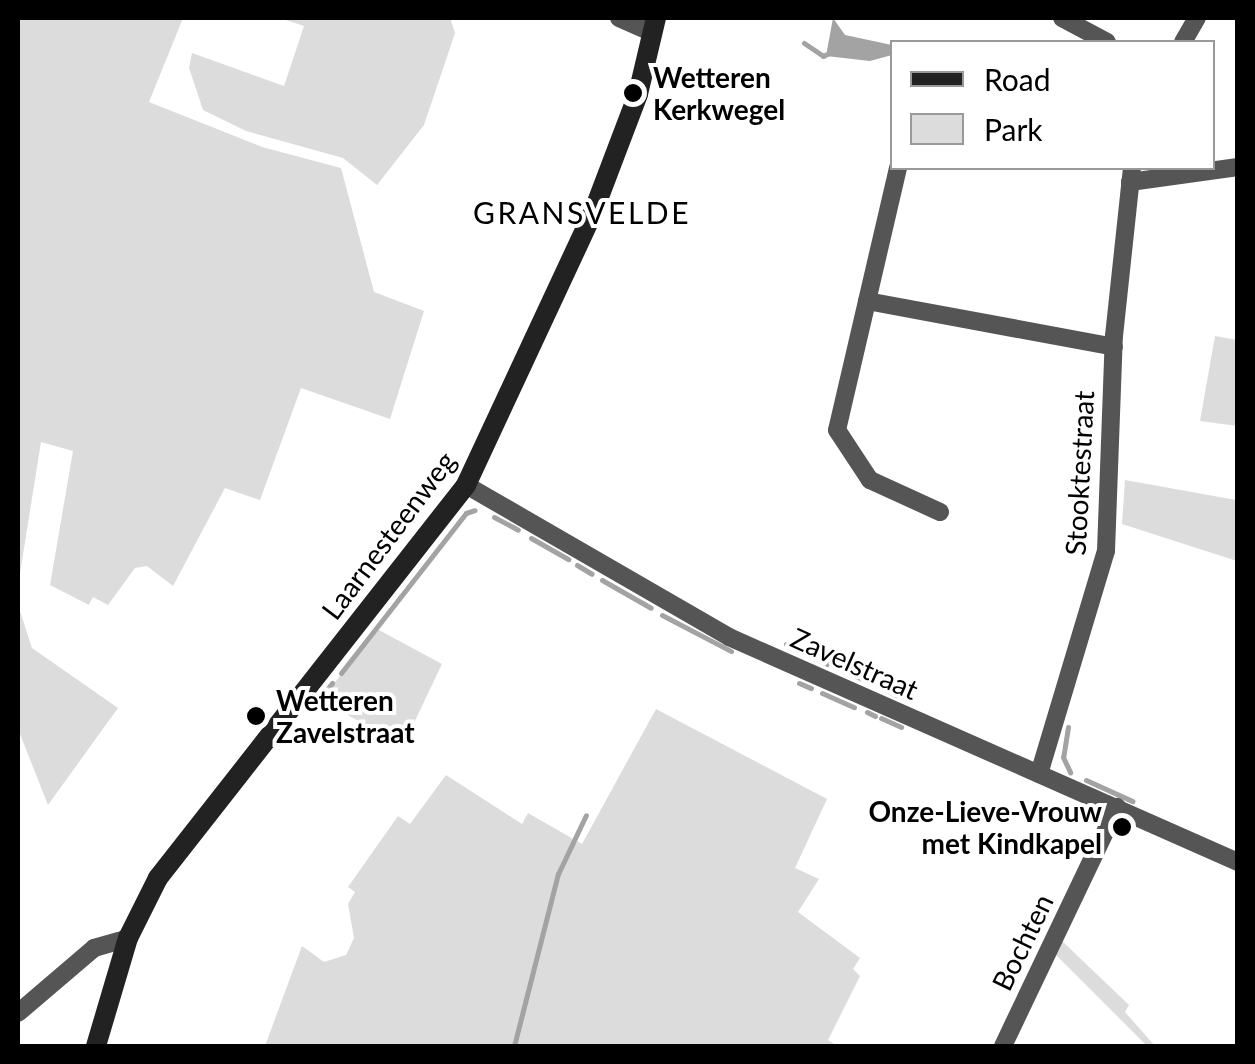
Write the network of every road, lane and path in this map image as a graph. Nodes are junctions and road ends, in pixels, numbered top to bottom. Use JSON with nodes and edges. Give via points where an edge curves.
{"nodes":[{"id":1,"x":619,"y":18,"type":"edge"},
{"id":2,"x":1062,"y":18,"type":"edge"},
{"id":3,"x":1198,"y":18,"type":"edge"},
{"id":4,"x":654,"y":25,"type":"edge"},
{"id":5,"x":1102,"y":40,"type":"edge"},
{"id":6,"x":1184,"y":40,"type":"edge"},
{"id":7,"x":898,"y":170,"type":"edge"},
{"id":8,"x":1207,"y":170,"type":"edge"},
{"id":9,"x":1131,"y":175,"type":"edge"},
{"id":10,"x":867,"y":300,"type":"junction"},
{"id":11,"x":1114,"y":347,"type":"junction"},
{"id":12,"x":466,"y":485,"type":"junction"},
{"id":13,"x":940,"y":512,"type":"dead end"},
{"id":14,"x":1039,"y":774,"type":"junction"},
{"id":15,"x":1117,"y":808,"type":"junction"},
{"id":16,"x":1238,"y":862,"type":"edge"},
{"id":17,"x":128,"y":938,"type":"junction"},
{"id":18,"x":18,"y":1013,"type":"edge"},
{"id":19,"x":96,"y":1046,"type":"edge"},
{"id":20,"x":1003,"y":1046,"type":"edge"}],
"edges":[{"from":1,"to":4,"type":"street"},
{"from":2,"to":5,"type":"street"},
{"from":3,"to":6,"type":"street"},
{"from":4,"to":12,"type":"street","name":"Laarnesteenweg","via":[[627,128],[594,210]]},
{"from":7,"to":10,"type":"street"},
{"from":8,"to":9,"type":"street"},
{"from":9,"to":11,"type":"street","name":"Stooktestraat"},
{"from":10,"to":11,"type":"street"},
{"from":10,"to":13,"type":"street","via":[[837,430],[870,480]]},
{"from":11,"to":14,"type":"street","name":"Stooktestraat","via":[[1106,551]]},
{"from":12,"to":14,"type":"street","name":"Zavelstraat","via":[[730,637]]},
{"from":12,"to":17,"type":"street","name":"Laarnesteenweg","via":[[174,854]]},
{"from":14,"to":15,"type":"street","name":"Zavelstraat"},
{"from":15,"to":16,"type":"street","name":"Zavelstraat"},
{"from":15,"to":20,"type":"street","name":"Bochten"},
{"from":17,"to":18,"type":"street","via":[[94,948]]},
{"from":17,"to":19,"type":"street","name":"Laarnesteenweg"}]}
